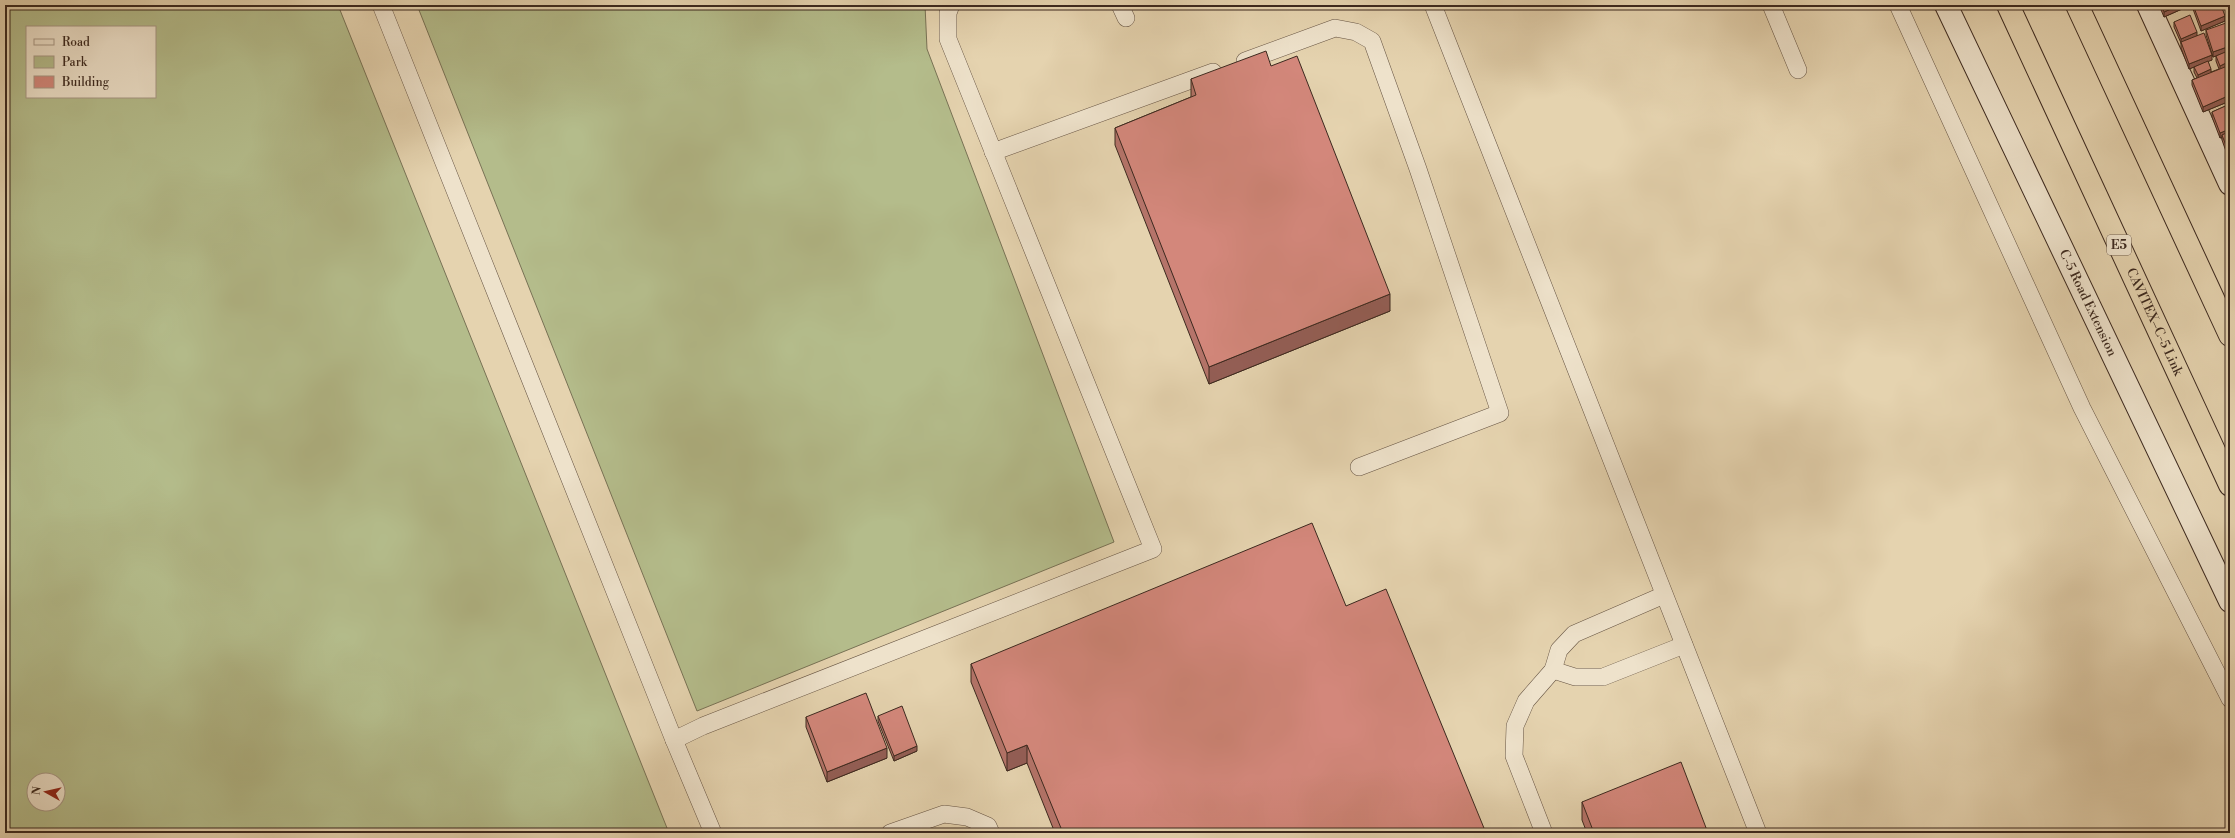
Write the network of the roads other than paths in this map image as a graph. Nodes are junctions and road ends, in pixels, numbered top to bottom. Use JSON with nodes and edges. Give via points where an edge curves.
{"nodes":[{"id":1,"x":381,"y":5,"type":"edge"},
{"id":2,"x":952,"y":5,"type":"edge"},
{"id":3,"x":1433,"y":5,"type":"edge"},
{"id":4,"x":1771,"y":5,"type":"edge"},
{"id":5,"x":1898,"y":5,"type":"edge"},
{"id":6,"x":1946,"y":5,"type":"edge"},
{"id":7,"x":2008,"y":5,"type":"edge"},
{"id":8,"x":2077,"y":5,"type":"edge"},
{"id":9,"x":2148,"y":5,"type":"edge"},
{"id":10,"x":1798,"y":70,"type":"dead end"},
{"id":11,"x":993,"y":152,"type":"junction"},
{"id":12,"x":2230,"y":184,"type":"edge"},
{"id":13,"x":2230,"y":335,"type":"edge"},
{"id":14,"x":1359,"y":467,"type":"dead end"},
{"id":15,"x":2230,"y":485,"type":"edge"},
{"id":16,"x":1664,"y":595,"type":"junction"},
{"id":17,"x":2230,"y":601,"type":"edge"},
{"id":18,"x":1684,"y":645,"type":"junction"},
{"id":19,"x":1553,"y":670,"type":"junction"},
{"id":20,"x":2230,"y":699,"type":"edge"},
{"id":21,"x":674,"y":740,"type":"junction"},
{"id":22,"x":713,"y":833,"type":"edge"},
{"id":23,"x":890,"y":833,"type":"edge"},
{"id":24,"x":991,"y":833,"type":"edge"},
{"id":25,"x":1544,"y":833,"type":"edge"},
{"id":26,"x":1758,"y":833,"type":"edge"}],
"edges":[{"from":1,"to":21,"type":"lane"},
{"from":2,"to":11,"type":"lane","via":[[948,14],[948,39]]},
{"from":3,"to":16,"type":"lane"},
{"from":4,"to":10,"type":"lane"},
{"from":5,"to":20,"type":"lane","via":[[2082,408]]},
{"from":6,"to":17,"type":"main road","name":"C-5 Road Extension"},
{"from":7,"to":15,"type":"highway","name":"CAVITEX–C-5 Link","number":"E5"},
{"from":8,"to":13,"type":"highway"},
{"from":9,"to":12,"type":"main road"},
{"from":11,"to":14,"type":"lane","via":[[1334,28],[1356,32],[1372,41],[1418,168],[1500,413]]},
{"from":11,"to":21,"type":"lane","via":[[1153,549],[703,726]]},
{"from":16,"to":18,"type":"lane"},
{"from":16,"to":19,"type":"lane","via":[[1574,634],[1559,650]]},
{"from":18,"to":19,"type":"lane","via":[[1603,677],[1575,677]]},
{"from":18,"to":26,"type":"lane"},
{"from":19,"to":25,"type":"lane","via":[[1526,701],[1515,726],[1514,756]]},
{"from":21,"to":22,"type":"lane"},
{"from":23,"to":24,"type":"lane","via":[[944,814],[966,816],[988,826]]}]}
